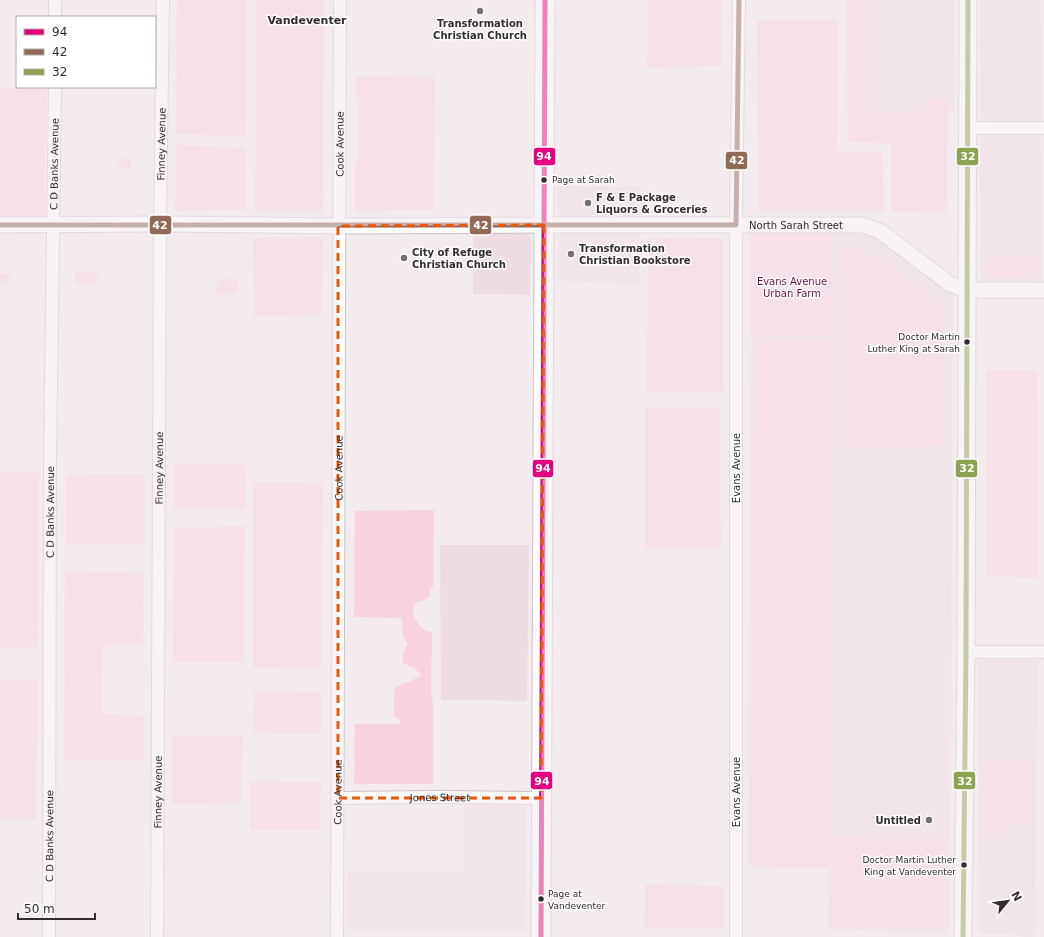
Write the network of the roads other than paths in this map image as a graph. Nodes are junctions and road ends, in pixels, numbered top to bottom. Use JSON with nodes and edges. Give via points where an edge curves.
{"nodes":[{"id":1,"x":55,"y":0,"type":"edge"},
{"id":2,"x":163,"y":0,"type":"edge"},
{"id":3,"x":340,"y":0,"type":"edge"},
{"id":4,"x":545,"y":0,"type":"edge"},
{"id":5,"x":739,"y":0,"type":"edge"},
{"id":6,"x":968,"y":0,"type":"edge"},
{"id":7,"x":55,"y":16,"type":"edge"},
{"id":8,"x":55,"y":88,"type":"edge"},
{"id":9,"x":967,"y":128,"type":"junction"},
{"id":10,"x":1044,"y":128,"type":"edge"},
{"id":11,"x":160,"y":224,"type":"junction"},
{"id":12,"x":0,"y":225,"type":"edge"},
{"id":13,"x":54,"y":225,"type":"junction"},
{"id":14,"x":544,"y":225,"type":"junction"},
{"id":15,"x":736,"y":225,"type":"junction"},
{"id":16,"x":338,"y":226,"type":"junction"},
{"id":17,"x":966,"y":290,"type":"junction"},
{"id":18,"x":1044,"y":290,"type":"edge"},
{"id":19,"x":966,"y":652,"type":"junction"},
{"id":20,"x":1044,"y":652,"type":"edge"},
{"id":21,"x":338,"y":798,"type":"junction"},
{"id":22,"x":541,"y":798,"type":"junction"},
{"id":23,"x":49,"y":937,"type":"edge"},
{"id":24,"x":157,"y":937,"type":"edge"},
{"id":25,"x":337,"y":937,"type":"edge"},
{"id":26,"x":541,"y":937,"type":"edge"},
{"id":27,"x":736,"y":937,"type":"edge"},
{"id":28,"x":963,"y":937,"type":"edge"}],
"edges":[{"from":1,"to":7,"type":"street"},
{"from":2,"to":11,"type":"street","name":"Finney Avenue"},
{"from":3,"to":16,"type":"street","name":"Cook Avenue"},
{"from":4,"to":14,"type":"main road"},
{"from":5,"to":15,"type":"street","name":"Evans Avenue"},
{"from":6,"to":9,"type":"main road"},
{"from":8,"to":13,"type":"street","name":"C D Banks Avenue"},
{"from":9,"to":10,"type":"street"},
{"from":9,"to":17,"type":"main road"},
{"from":11,"to":13,"type":"street","name":"North Sarah Street"},
{"from":11,"to":16,"type":"street","name":"North Sarah Street"},
{"from":11,"to":24,"type":"street","name":"Finney Avenue"},
{"from":12,"to":13,"type":"street","name":"North Sarah Street"},
{"from":13,"to":23,"type":"street","name":"C D Banks Avenue","via":[[50,462]]},
{"from":14,"to":15,"type":"street","name":"North Sarah Street"},
{"from":14,"to":16,"type":"street","name":"North Sarah Street"},
{"from":14,"to":22,"type":"main road"},
{"from":15,"to":17,"type":"street","name":"North Sarah Street","via":[[863,225],[880,231],[950,284]]},
{"from":15,"to":27,"type":"street","name":"Evans Avenue"},
{"from":16,"to":21,"type":"street","name":"Cook Avenue"},
{"from":17,"to":18,"type":"street","name":"North Sarah Street"},
{"from":17,"to":19,"type":"main road"},
{"from":19,"to":20,"type":"street"},
{"from":19,"to":28,"type":"main road"},
{"from":21,"to":22,"type":"street","name":"Jones Street"},
{"from":21,"to":25,"type":"street","name":"Cook Avenue"},
{"from":22,"to":26,"type":"main road"}]}
